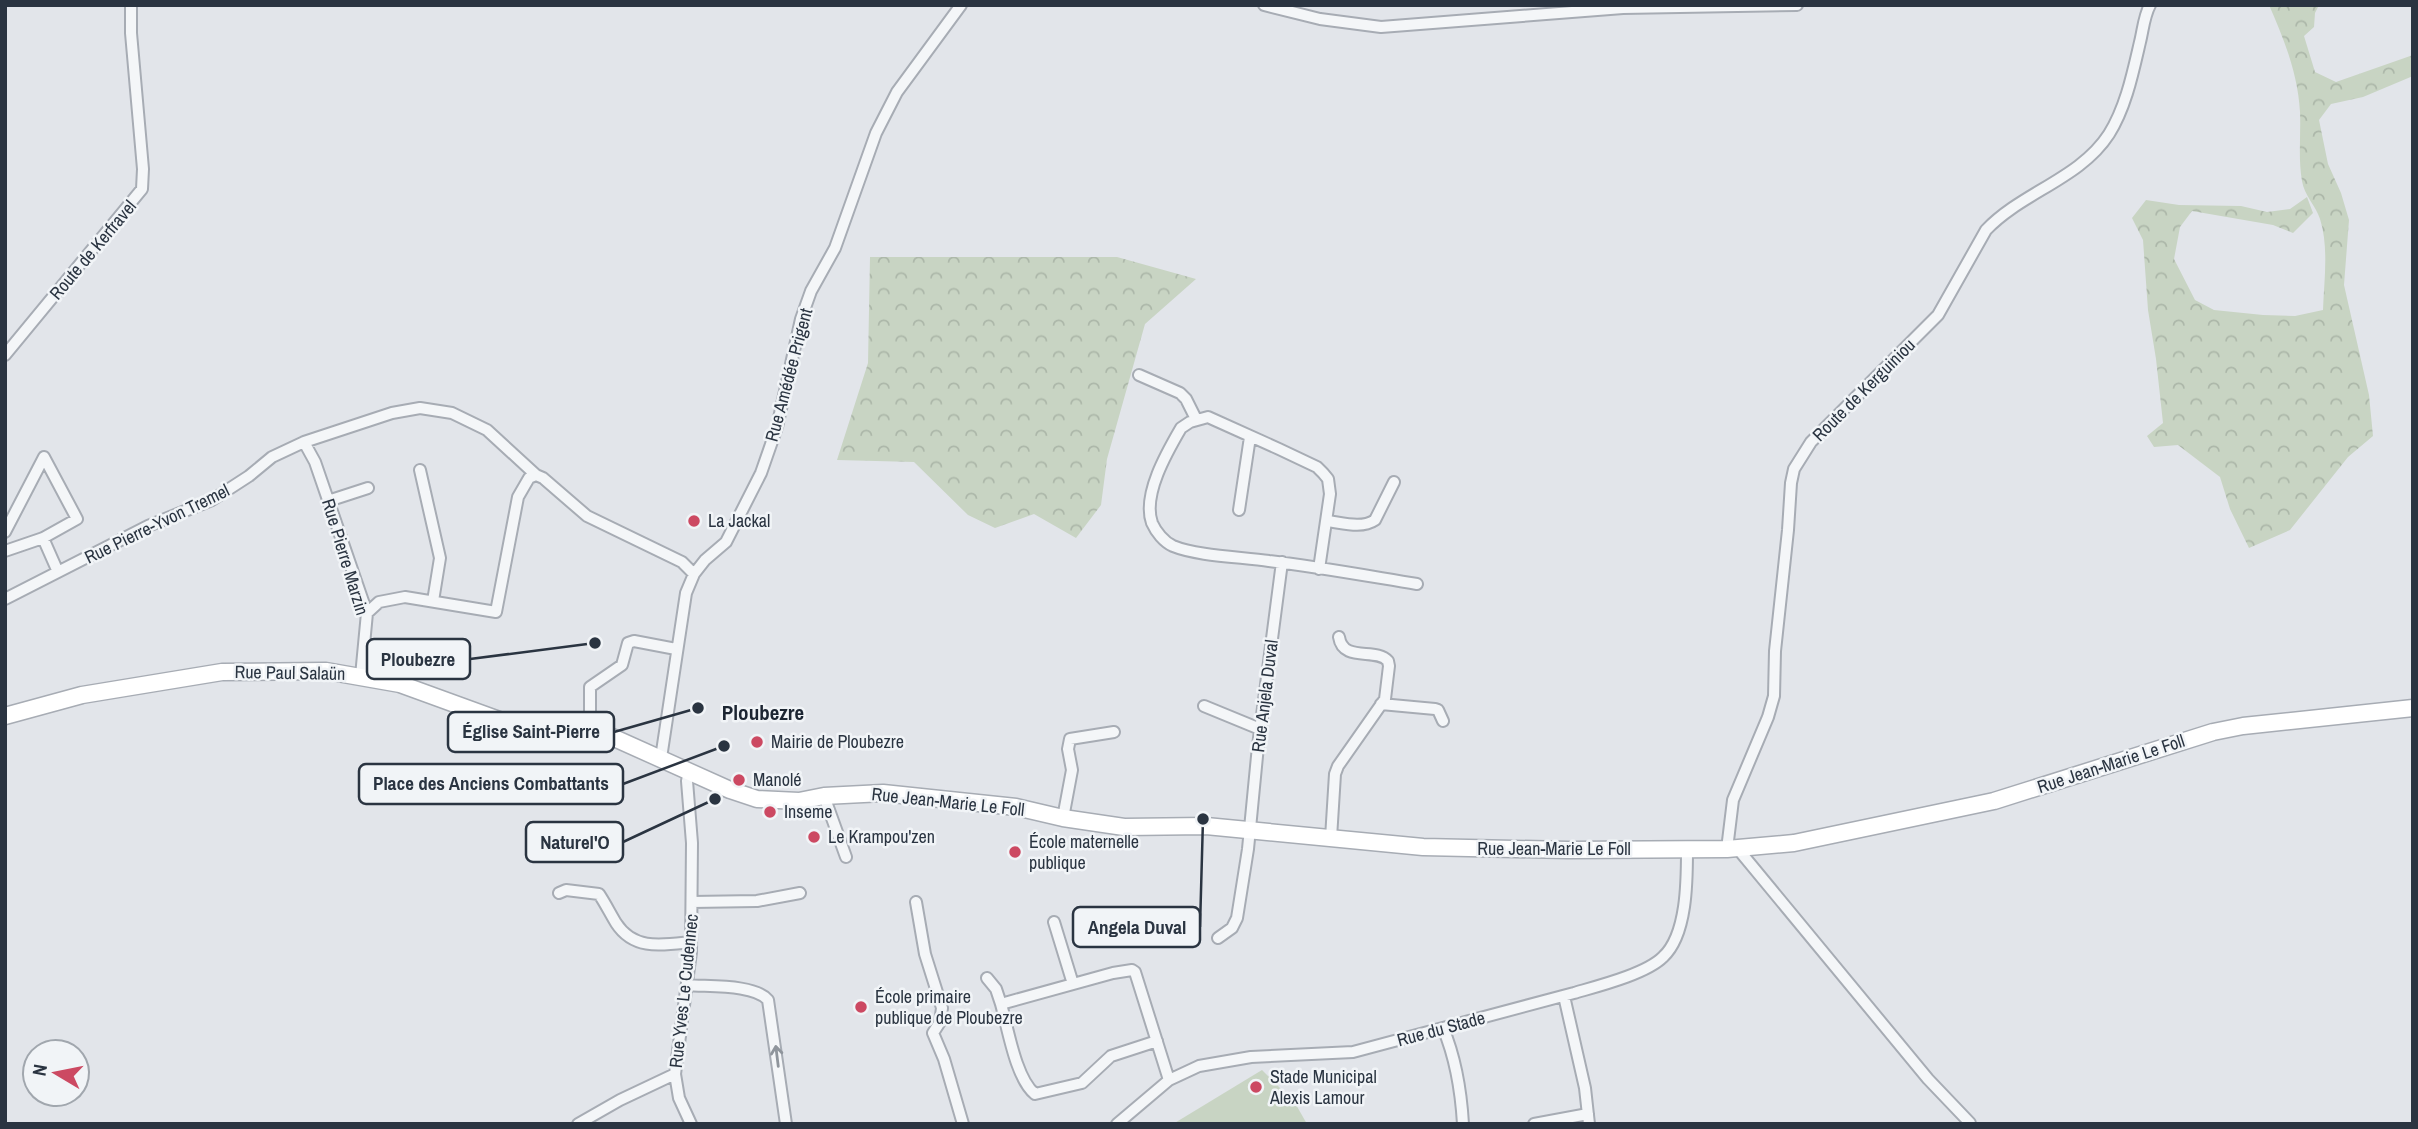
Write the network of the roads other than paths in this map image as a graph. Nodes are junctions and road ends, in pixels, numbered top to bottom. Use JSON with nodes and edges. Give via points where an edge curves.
{"nodes":[{"id":1,"x":131,"y":5,"type":"edge"},
{"id":2,"x":961,"y":5,"type":"edge"},
{"id":3,"x":1264,"y":5,"type":"edge"},
{"id":4,"x":1797,"y":5,"type":"edge"},
{"id":5,"x":2147,"y":7,"type":"edge"},
{"id":6,"x":5,"y":355,"type":"edge"},
{"id":7,"x":1139,"y":375,"type":"dead end"},
{"id":8,"x":1196,"y":419,"type":"junction"},
{"id":9,"x":1250,"y":437,"type":"junction"},
{"id":10,"x":304,"y":442,"type":"junction"},
{"id":11,"x":421,"y":470,"type":"dead end"},
{"id":12,"x":536,"y":475,"type":"junction"},
{"id":13,"x":1394,"y":482,"type":"dead end"},
{"id":14,"x":368,"y":488,"type":"dead end"},
{"id":15,"x":328,"y":501,"type":"junction"},
{"id":16,"x":1240,"y":510,"type":"dead end"},
{"id":17,"x":1327,"y":521,"type":"junction"},
{"id":18,"x":5,"y":532,"type":"edge"},
{"id":19,"x":43,"y":538,"type":"junction"},
{"id":20,"x":5,"y":551,"type":"edge"},
{"id":21,"x":1282,"y":562,"type":"junction"},
{"id":22,"x":1319,"y":569,"type":"junction"},
{"id":23,"x":58,"y":572,"type":"junction"},
{"id":24,"x":694,"y":574,"type":"junction"},
{"id":25,"x":1418,"y":584,"type":"dead end"},
{"id":26,"x":5,"y":599,"type":"edge"},
{"id":27,"x":433,"y":601,"type":"junction"},
{"id":28,"x":367,"y":613,"type":"junction"},
{"id":29,"x":1339,"y":637,"type":"dead end"},
{"id":30,"x":676,"y":649,"type":"junction"},
{"id":31,"x":361,"y":676,"type":"junction"},
{"id":32,"x":1381,"y":704,"type":"junction"},
{"id":33,"x":1204,"y":706,"type":"dead end"},
{"id":34,"x":2413,"y":708,"type":"edge"},
{"id":35,"x":5,"y":716,"type":"edge"},
{"id":36,"x":1443,"y":722,"type":"dead end"},
{"id":37,"x":1260,"y":729,"type":"junction"},
{"id":38,"x":590,"y":732,"type":"junction"},
{"id":39,"x":1114,"y":732,"type":"dead end"},
{"id":40,"x":661,"y":758,"type":"junction"},
{"id":41,"x":689,"y":771,"type":"junction"},
{"id":42,"x":824,"y":796,"type":"junction"},
{"id":43,"x":1063,"y":818,"type":"junction"},
{"id":44,"x":1250,"y":829,"type":"junction"},
{"id":45,"x":1331,"y":838,"type":"junction"},
{"id":46,"x":1688,"y":849,"type":"junction"},
{"id":47,"x":1732,"y":849,"type":"junction"},
{"id":48,"x":846,"y":857,"type":"dead end"},
{"id":49,"x":559,"y":893,"type":"dead end"},
{"id":50,"x":800,"y":893,"type":"dead end"},
{"id":51,"x":692,"y":902,"type":"junction"},
{"id":52,"x":916,"y":902,"type":"dead end"},
{"id":53,"x":1054,"y":922,"type":"dead end"},
{"id":54,"x":1219,"y":938,"type":"dead end"},
{"id":55,"x":691,"y":942,"type":"junction"},
{"id":56,"x":987,"y":978,"type":"dead end"},
{"id":57,"x":1073,"y":984,"type":"junction"},
{"id":58,"x":687,"y":985,"type":"junction"},
{"id":59,"x":1564,"y":996,"type":"junction"},
{"id":60,"x":1000,"y":1004,"type":"junction"},
{"id":61,"x":1443,"y":1028,"type":"junction"},
{"id":62,"x":1157,"y":1041,"type":"junction"},
{"id":63,"x":675,"y":1074,"type":"junction"},
{"id":64,"x":1169,"y":1080,"type":"junction"},
{"id":65,"x":1588,"y":1119,"type":"edge"},
{"id":66,"x":1970,"y":1123,"type":"edge"},
{"id":67,"x":579,"y":1124,"type":"edge"},
{"id":68,"x":691,"y":1124,"type":"edge"},
{"id":69,"x":786,"y":1124,"type":"edge"},
{"id":70,"x":963,"y":1124,"type":"edge"},
{"id":71,"x":1117,"y":1124,"type":"edge"},
{"id":72,"x":1463,"y":1124,"type":"edge"},
{"id":73,"x":1534,"y":1124,"type":"edge"}],
"edges":[{"from":1,"to":6,"type":"street","name":"Route de Kerfravel","via":[[142,189]]},
{"from":2,"to":24,"type":"street","name":"Rue Amédée Prigent","via":[[897,92],[876,133],[835,248],[801,319],[777,427],[761,473],[726,542]]},
{"from":3,"to":4,"type":"street","via":[[1381,27],[1623,8]]},
{"from":5,"to":47,"type":"street","name":"Route de Kerguiniou","via":[[2120,113],[2108,136],[2078,167],[1997,218],[1938,315],[1811,442],[1794,469],[1774,696],[1733,800]]},
{"from":7,"to":8,"type":"street","via":[[1180,393]]},
{"from":8,"to":9,"type":"street","via":[[1208,417]]},
{"from":8,"to":21,"type":"street","via":[[1181,428],[1152,490],[1150,513],[1157,532],[1173,546],[1191,551]]},
{"from":9,"to":16,"type":"street"},
{"from":9,"to":17,"type":"street","via":[[1317,467],[1328,479]]},
{"from":10,"to":12,"type":"street","name":"Rue Pierre-Yvon Tremel","via":[[392,412],[420,408],[452,413],[487,430]]},
{"from":10,"to":15,"type":"street","name":"Rue Pierre Marzin"},
{"from":10,"to":23,"type":"street","name":"Rue Pierre-Yvon Tremel","via":[[272,457],[212,500],[148,526]]},
{"from":11,"to":27,"type":"street","via":[[440,558]]},
{"from":12,"to":24,"type":"street","name":"Rue Pierre-Yvon Tremel","via":[[587,516],[682,562]]},
{"from":12,"to":27,"type":"street","via":[[529,478],[518,497],[496,612]]},
{"from":13,"to":17,"type":"street","via":[[1371,523]]},
{"from":14,"to":15,"type":"street"},
{"from":15,"to":28,"type":"street","name":"Rue Pierre Marzin"},
{"from":17,"to":22,"type":"street"},
{"from":18,"to":19,"type":"street","via":[[44,457],[77,519]]},
{"from":19,"to":20,"type":"street"},
{"from":19,"to":23,"type":"street"},
{"from":21,"to":22,"type":"street"},
{"from":21,"to":37,"type":"street","name":"Rue Anjela Duval"},
{"from":22,"to":25,"type":"street"},
{"from":23,"to":26,"type":"street","name":"Rue Pierre-Yvon Tremel"},
{"from":24,"to":30,"type":"street","name":"Rue Amédée Prigent"},
{"from":27,"to":28,"type":"street","via":[[390,598]]},
{"from":28,"to":31,"type":"street","name":"Rue Pierre Marzin"},
{"from":29,"to":32,"type":"street","via":[[1347,650],[1382,655],[1388,661]]},
{"from":30,"to":38,"type":"street","via":[[628,643],[622,665],[590,687]]},
{"from":30,"to":40,"type":"street","name":"Rue Amédée Prigent"},
{"from":31,"to":35,"type":"main road","name":"Rue Paul Salaün","via":[[326,671],[222,672],[82,695]]},
{"from":31,"to":38,"type":"main road","name":"Rue Paul Salaün","via":[[405,685],[499,720]]},
{"from":32,"to":36,"type":"street","via":[[1435,709]]},
{"from":32,"to":45,"type":"street","via":[[1335,774]]},
{"from":33,"to":37,"type":"street"},
{"from":34,"to":47,"type":"main road","name":"Rue Jean-Marie Le Foll","via":[[2213,732],[1994,801],[1794,843]]},
{"from":37,"to":44,"type":"street","name":"Rue Anjela Duval"},
{"from":38,"to":40,"type":"main road","name":"Rue Paul Salaün"},
{"from":39,"to":43,"type":"street","via":[[1070,739],[1072,770]]},
{"from":40,"to":41,"type":"main road","name":"Rue Paul Salaün"},
{"from":41,"to":42,"type":"main road","name":"Rue Jean-Marie Le Foll","via":[[757,799],[799,801]]},
{"from":41,"to":51,"type":"street","name":"Rue Yves Le Cudennec"},
{"from":42,"to":43,"type":"main road","name":"Rue Jean-Marie Le Foll","via":[[883,793],[1016,807]]},
{"from":42,"to":48,"type":"street"},
{"from":43,"to":44,"type":"main road","name":"Rue Jean-Marie Le Foll","via":[[1124,827]]},
{"from":44,"to":45,"type":"main road","name":"Rue Jean-Marie Le Foll"},
{"from":44,"to":54,"type":"street","name":"Rue Anjela Duval","via":[[1237,918]]},
{"from":45,"to":46,"type":"main road","name":"Rue Jean-Marie Le Foll","via":[[1423,847]]},
{"from":46,"to":47,"type":"main road","name":"Rue Jean-Marie Le Foll"},
{"from":46,"to":59,"type":"street","name":"Rue du Stade","via":[[1681,927],[1669,951],[1651,966]]},
{"from":47,"to":66,"type":"street"},
{"from":49,"to":55,"type":"street","via":[[599,894],[616,923],[640,943]]},
{"from":50,"to":51,"type":"street","via":[[757,901]]},
{"from":51,"to":55,"type":"street","name":"Rue Yves Le Cudennec"},
{"from":52,"to":70,"type":"street","via":[[925,954],[942,1008],[933,1033]]},
{"from":53,"to":57,"type":"street"},
{"from":55,"to":58,"type":"street","name":"Rue Yves Le Cudennec"},
{"from":56,"to":60,"type":"street"},
{"from":57,"to":60,"type":"street"},
{"from":57,"to":62,"type":"street","via":[[1135,972]]},
{"from":58,"to":63,"type":"street","name":"Rue Yves Le Cudennec"},
{"from":69,"to":58,"type":"street","one_way":true,"via":[[768,1000],[762,993],[745,989]]},
{"from":59,"to":61,"type":"street","name":"Rue du Stade"},
{"from":59,"to":65,"type":"street"},
{"from":60,"to":62,"type":"street","via":[[1021,1075],[1035,1094],[1082,1083],[1111,1056]]},
{"from":61,"to":64,"type":"street","name":"Rue du Stade","via":[[1337,1054],[1221,1060]]},
{"from":61,"to":72,"type":"street","via":[[1461,1089]]},
{"from":62,"to":64,"type":"street"},
{"from":63,"to":67,"type":"street"},
{"from":63,"to":68,"type":"street","name":"Rue Yves Le Cudennec","via":[[679,1098]]},
{"from":64,"to":71,"type":"street","name":"Rue du Stade"},
{"from":65,"to":73,"type":"street"}]}
